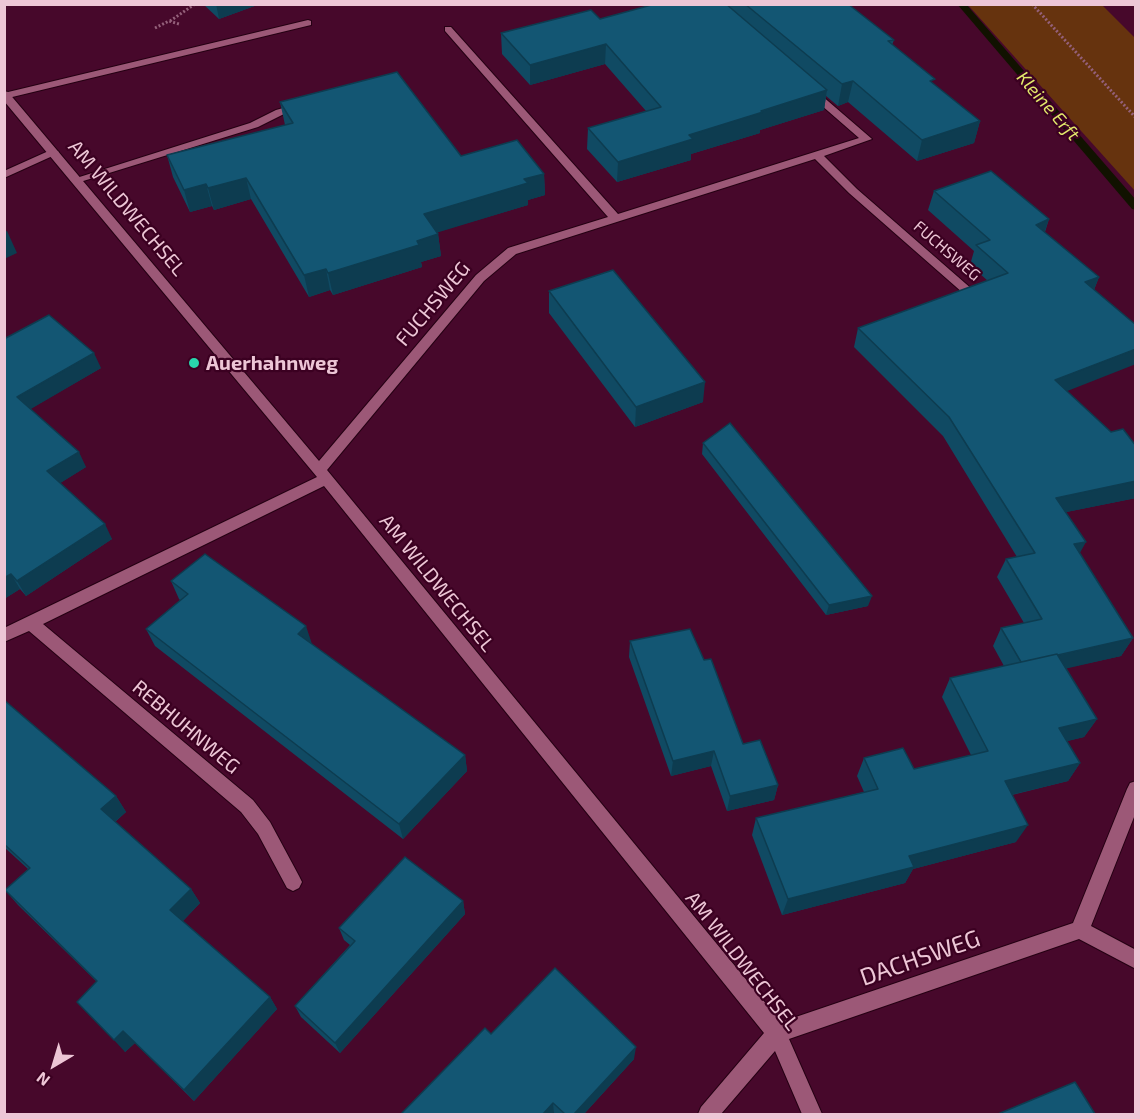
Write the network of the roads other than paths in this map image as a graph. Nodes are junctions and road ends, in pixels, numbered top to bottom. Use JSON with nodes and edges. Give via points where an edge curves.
{"nodes":[{"id":1,"x":308,"y":23,"type":"dead end"},
{"id":2,"x":448,"y":28,"type":"dead end"},
{"id":3,"x":805,"y":87,"type":"edge"},
{"id":4,"x":6,"y":95,"type":"edge"},
{"id":5,"x":314,"y":103,"type":"edge"},
{"id":6,"x":53,"y":152,"type":"junction"},
{"id":7,"x":818,"y":156,"type":"junction"},
{"id":8,"x":4,"y":175,"type":"edge"},
{"id":9,"x":76,"y":180,"type":"junction"},
{"id":10,"x":615,"y":217,"type":"junction"},
{"id":11,"x":975,"y":297,"type":"edge"},
{"id":12,"x":322,"y":475,"type":"junction"},
{"id":13,"x":30,"y":623,"type":"junction"},
{"id":14,"x":4,"y":636,"type":"edge"},
{"id":15,"x":1136,"y":789,"type":"edge"},
{"id":16,"x":293,"y":882,"type":"dead end"},
{"id":17,"x":1080,"y":930,"type":"junction"},
{"id":18,"x":1136,"y":960,"type":"edge"},
{"id":19,"x":777,"y":1033,"type":"junction"},
{"id":20,"x":708,"y":1114,"type":"edge"},
{"id":21,"x":812,"y":1114,"type":"edge"}],
"edges":[{"from":1,"to":4,"type":"street"},
{"from":2,"to":10,"type":"street"},
{"from":3,"to":7,"type":"street","name":"FUCHSWEG","via":[[867,139]]},
{"from":4,"to":6,"type":"street","name":"AM WILDWECHSEL"},
{"from":5,"to":9,"type":"street"},
{"from":6,"to":8,"type":"street"},
{"from":6,"to":9,"type":"street","name":"AM WILDWECHSEL"},
{"from":7,"to":10,"type":"street","name":"FUCHSWEG"},
{"from":7,"to":11,"type":"street","name":"FUCHSWEG"},
{"from":9,"to":12,"type":"street","name":"AM WILDWECHSEL"},
{"from":10,"to":12,"type":"street","name":"FUCHSWEG","via":[[528,245],[498,260]]},
{"from":12,"to":13,"type":"street"},
{"from":12,"to":19,"type":"street","name":"AM WILDWECHSEL"},
{"from":13,"to":14,"type":"street"},
{"from":13,"to":16,"type":"street","name":"REBHUHNWEG","via":[[247,806],[264,828]]},
{"from":15,"to":17,"type":"street"},
{"from":17,"to":18,"type":"street"},
{"from":17,"to":19,"type":"street","name":"DACHSWEG"},
{"from":19,"to":20,"type":"street"},
{"from":19,"to":21,"type":"street","name":"AM WILDWECHSEL"}]}
